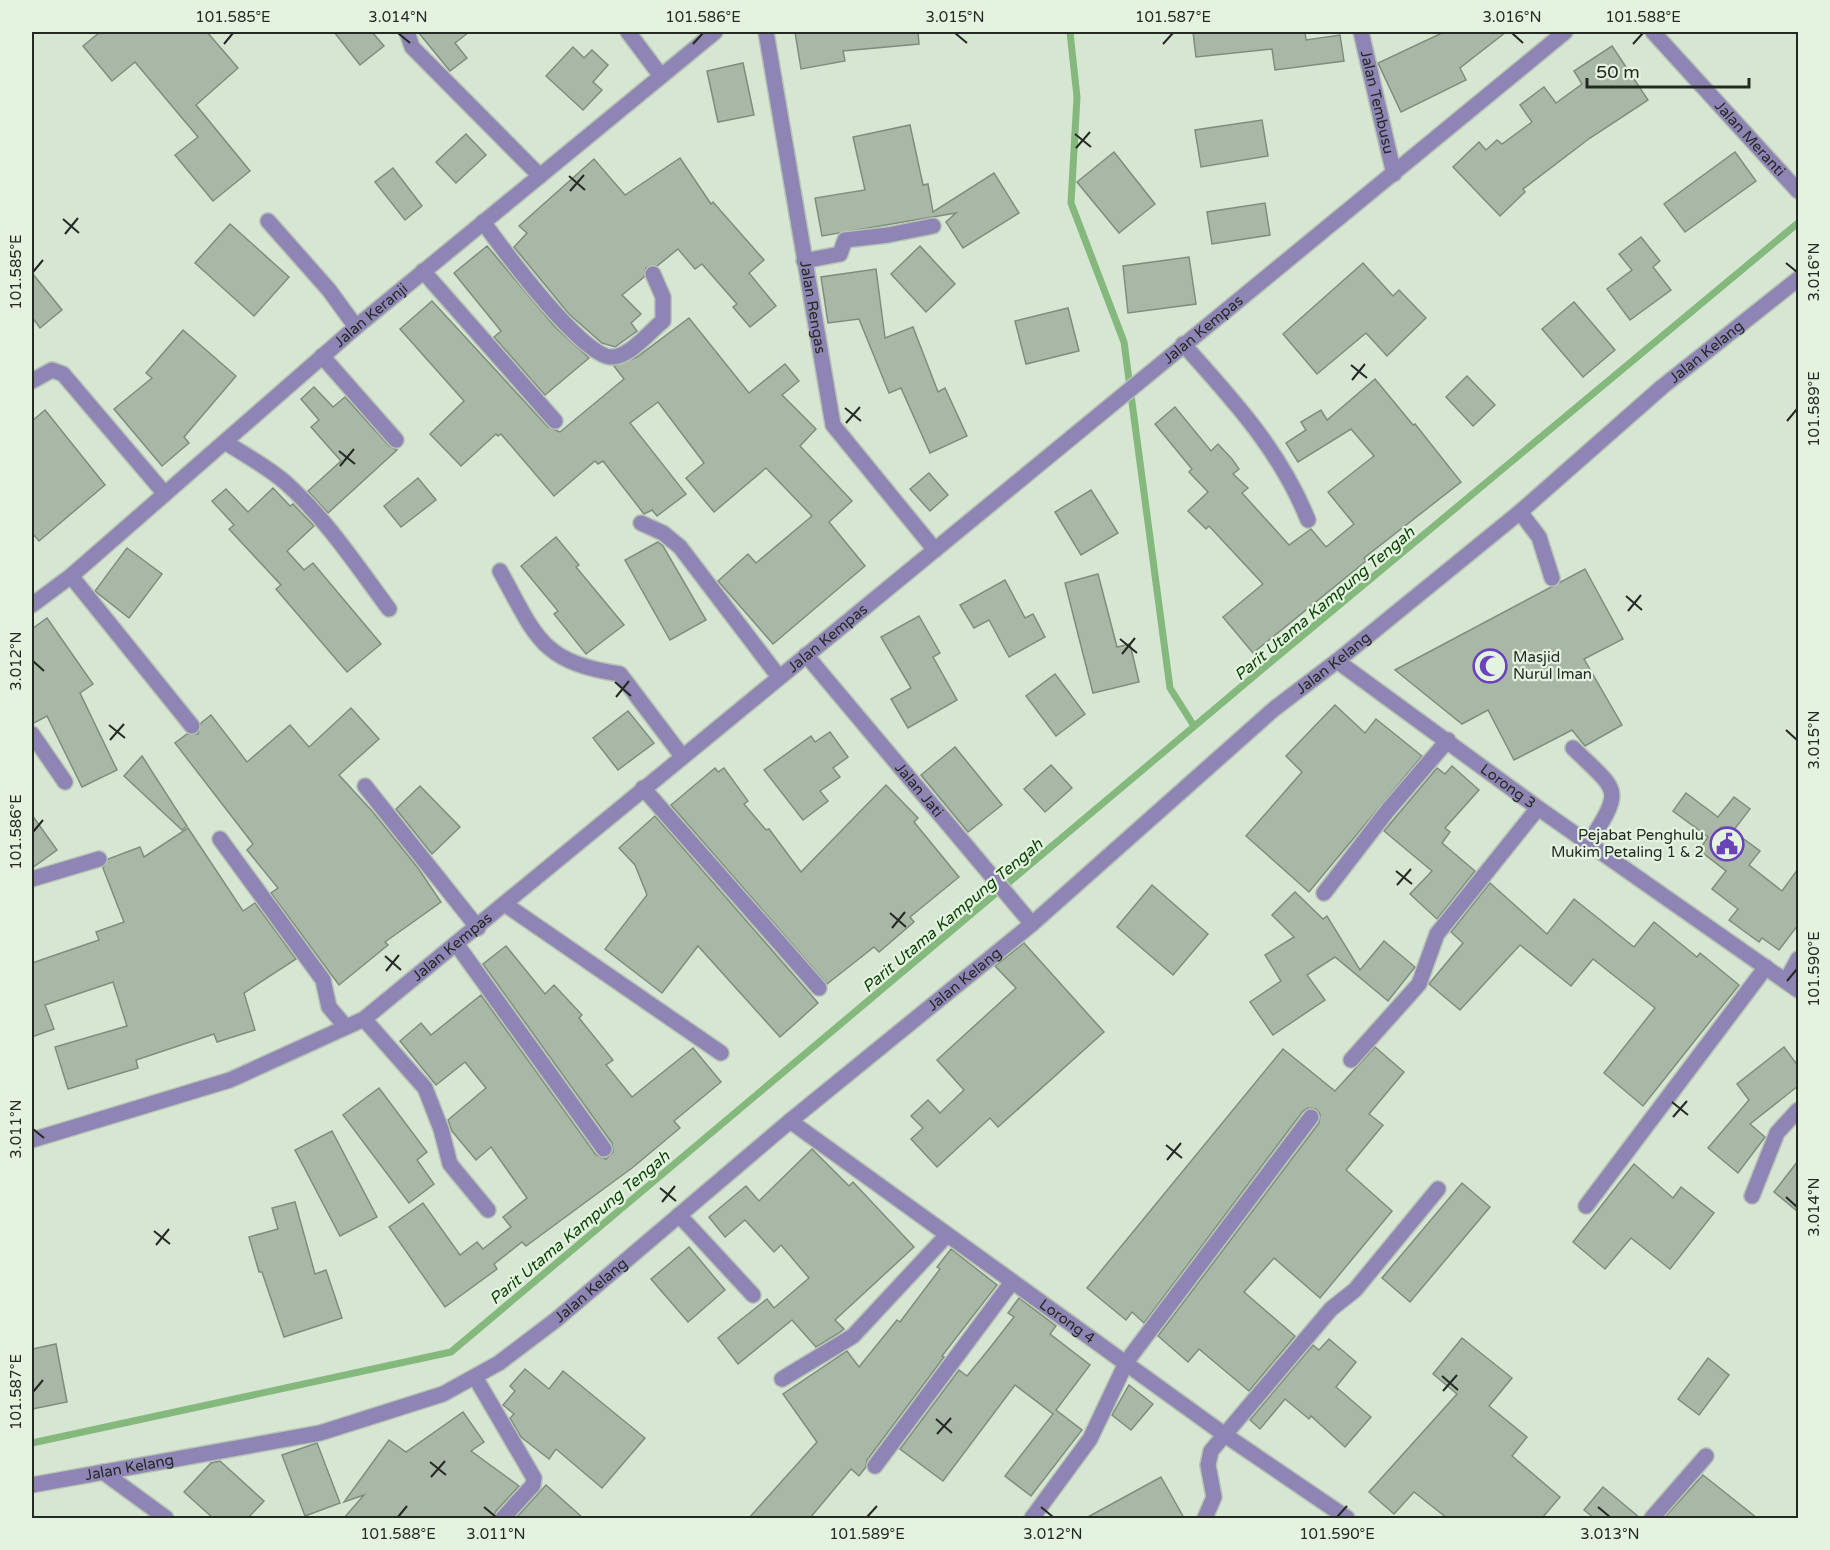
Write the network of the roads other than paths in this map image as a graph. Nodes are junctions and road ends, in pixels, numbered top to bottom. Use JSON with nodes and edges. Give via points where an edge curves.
{"nodes":[{"id":1,"x":407,"y":32,"type":"edge"},
{"id":2,"x":628,"y":32,"type":"edge"},
{"id":3,"x":715,"y":32,"type":"edge"},
{"id":4,"x":766,"y":32,"type":"edge"},
{"id":5,"x":1361,"y":32,"type":"edge"},
{"id":6,"x":1565,"y":32,"type":"edge"},
{"id":7,"x":1653,"y":32,"type":"edge"},
{"id":8,"x":661,"y":76,"type":"junction"},
{"id":9,"x":1394,"y":174,"type":"junction"},
{"id":10,"x":540,"y":176,"type":"junction"},
{"id":11,"x":1798,"y":191,"type":"edge"},
{"id":12,"x":268,"y":221,"type":"dead end"},
{"id":13,"x":483,"y":222,"type":"junction"},
{"id":14,"x":933,"y":226,"type":"dead end"},
{"id":15,"x":804,"y":261,"type":"junction"},
{"id":16,"x":423,"y":271,"type":"junction"},
{"id":17,"x":652,"y":274,"type":"dead end"},
{"id":18,"x":1798,"y":279,"type":"edge"},
{"id":19,"x":356,"y":327,"type":"junction"},
{"id":20,"x":1183,"y":344,"type":"junction"},
{"id":21,"x":322,"y":356,"type":"junction"},
{"id":22,"x":32,"y":381,"type":"edge"},
{"id":23,"x":555,"y":421,"type":"dead end"},
{"id":24,"x":396,"y":440,"type":"dead end"},
{"id":25,"x":225,"y":442,"type":"junction"},
{"id":26,"x":165,"y":494,"type":"junction"},
{"id":27,"x":1520,"y":512,"type":"junction"},
{"id":28,"x":1308,"y":520,"type":"dead end"},
{"id":29,"x":641,"y":523,"type":"dead end"},
{"id":30,"x":934,"y":549,"type":"junction"},
{"id":31,"x":500,"y":571,"type":"dead end"},
{"id":32,"x":71,"y":576,"type":"junction"},
{"id":33,"x":1552,"y":578,"type":"dead end"},
{"id":34,"x":32,"y":605,"type":"edge"},
{"id":35,"x":389,"y":609,"type":"dead end"},
{"id":36,"x":806,"y":655,"type":"junction"},
{"id":37,"x":1337,"y":661,"type":"junction"},
{"id":38,"x":779,"y":677,"type":"junction"},
{"id":39,"x":192,"y":726,"type":"dead end"},
{"id":40,"x":32,"y":734,"type":"edge"},
{"id":41,"x":1448,"y":740,"type":"junction"},
{"id":42,"x":1573,"y":748,"type":"dead end"},
{"id":43,"x":682,"y":756,"type":"junction"},
{"id":44,"x":65,"y":782,"type":"dead end"},
{"id":45,"x":365,"y":786,"type":"dead end"},
{"id":46,"x":643,"y":788,"type":"junction"},
{"id":47,"x":1538,"y":808,"type":"junction"},
{"id":48,"x":220,"y":839,"type":"dead end"},
{"id":49,"x":1589,"y":843,"type":"junction"},
{"id":50,"x":99,"y":859,"type":"dead end"},
{"id":51,"x":32,"y":879,"type":"edge"},
{"id":52,"x":1324,"y":893,"type":"dead end"},
{"id":53,"x":506,"y":904,"type":"junction"},
{"id":54,"x":1032,"y":924,"type":"junction"},
{"id":55,"x":478,"y":928,"type":"junction"},
{"id":56,"x":457,"y":945,"type":"junction"},
{"id":57,"x":1798,"y":959,"type":"edge"},
{"id":58,"x":1766,"y":967,"type":"junction"},
{"id":59,"x":1792,"y":985,"type":"edge"},
{"id":60,"x":819,"y":988,"type":"dead end"},
{"id":61,"x":364,"y":1019,"type":"junction"},
{"id":62,"x":346,"y":1027,"type":"junction"},
{"id":63,"x":721,"y":1053,"type":"dead end"},
{"id":64,"x":1351,"y":1060,"type":"dead end"},
{"id":65,"x":1798,"y":1110,"type":"edge"},
{"id":66,"x":1311,"y":1117,"type":"dead end"},
{"id":67,"x":790,"y":1121,"type":"junction"},
{"id":68,"x":32,"y":1140,"type":"edge"},
{"id":69,"x":603,"y":1149,"type":"dead end"},
{"id":70,"x":1438,"y":1188,"type":"dead end"},
{"id":71,"x":1752,"y":1196,"type":"dead end"},
{"id":72,"x":1587,"y":1206,"type":"dead end"},
{"id":73,"x":488,"y":1210,"type":"dead end"},
{"id":74,"x":679,"y":1215,"type":"junction"},
{"id":75,"x":947,"y":1235,"type":"junction"},
{"id":76,"x":1012,"y":1282,"type":"junction"},
{"id":77,"x":753,"y":1295,"type":"dead end"},
{"id":78,"x":1127,"y":1361,"type":"junction"},
{"id":79,"x":475,"y":1377,"type":"junction"},
{"id":80,"x":782,"y":1379,"type":"dead end"},
{"id":81,"x":1225,"y":1435,"type":"junction"},
{"id":82,"x":1706,"y":1456,"type":"dead end"},
{"id":83,"x":875,"y":1466,"type":"dead end"},
{"id":84,"x":103,"y":1472,"type":"junction"},
{"id":85,"x":32,"y":1485,"type":"edge"},
{"id":86,"x":166,"y":1518,"type":"edge"},
{"id":87,"x":503,"y":1518,"type":"edge"},
{"id":88,"x":1032,"y":1518,"type":"edge"},
{"id":89,"x":1205,"y":1518,"type":"edge"},
{"id":90,"x":1347,"y":1518,"type":"edge"},
{"id":91,"x":1652,"y":1518,"type":"edge"}],
"edges":[{"from":1,"to":10,"type":"street","via":[[412,47]]},
{"from":2,"to":8,"type":"street"},
{"from":3,"to":8,"type":"street","name":"Jalan Keranji"},
{"from":4,"to":15,"type":"street","name":"Jalan Rengas"},
{"from":5,"to":9,"type":"street","name":"Jalan Tembusu"},
{"from":6,"to":9,"type":"street","name":"Jalan Kempas"},
{"from":7,"to":11,"type":"street","name":"Jalan Meranti"},
{"from":8,"to":10,"type":"street","name":"Jalan Keranji"},
{"from":9,"to":20,"type":"street","name":"Jalan Kempas"},
{"from":10,"to":13,"type":"street","name":"Jalan Keranji"},
{"from":12,"to":19,"type":"street"},
{"from":13,"to":16,"type":"street","name":"Jalan Keranji"},
{"from":13,"to":17,"type":"street","via":[[552,311],[600,354],[612,357],[625,353],[663,321],[663,297]]},
{"from":14,"to":15,"type":"street","via":[[845,240],[840,254]]},
{"from":15,"to":30,"type":"street","name":"Jalan Rengas","via":[[833,425]]},
{"from":16,"to":19,"type":"street","name":"Jalan Keranji"},
{"from":16,"to":23,"type":"street"},
{"from":18,"to":27,"type":"street","name":"Jalan Kelang","via":[[1662,387]]},
{"from":19,"to":21,"type":"street","name":"Jalan Keranji"},
{"from":20,"to":28,"type":"street","via":[[1250,419],[1294,484]]},
{"from":20,"to":30,"type":"street","name":"Jalan Kempas"},
{"from":21,"to":24,"type":"street"},
{"from":21,"to":25,"type":"street","name":"Jalan Keranji"},
{"from":22,"to":26,"type":"street","via":[[52,370],[63,374]]},
{"from":25,"to":26,"type":"street","name":"Jalan Keranji"},
{"from":25,"to":35,"type":"street","via":[[300,496]]},
{"from":26,"to":32,"type":"street","name":"Jalan Keranji"},
{"from":27,"to":33,"type":"street","via":[[1539,537]]},
{"from":27,"to":37,"type":"street","name":"Jalan Kelang"},
{"from":29,"to":38,"type":"street","via":[[663,533],[680,547]]},
{"from":30,"to":36,"type":"street","name":"Jalan Kempas"},
{"from":31,"to":43,"type":"street","via":[[537,638],[560,657],[590,669],[620,674]]},
{"from":32,"to":34,"type":"street","name":"Jalan Keranji"},
{"from":32,"to":39,"type":"street"},
{"from":36,"to":38,"type":"street","name":"Jalan Kempas"},
{"from":36,"to":54,"type":"street","name":"Jalan Jati"},
{"from":37,"to":41,"type":"street","name":"Lorong 3"},
{"from":37,"to":54,"type":"street","name":"Jalan Kelang","via":[[1274,709]]},
{"from":38,"to":43,"type":"street","name":"Jalan Kempas"},
{"from":40,"to":44,"type":"street"},
{"from":41,"to":47,"type":"street","name":"Lorong 3"},
{"from":41,"to":52,"type":"street"},
{"from":42,"to":49,"type":"street","via":[[1613,792],[1611,807]]},
{"from":43,"to":46,"type":"street","name":"Jalan Kempas"},
{"from":45,"to":55,"type":"street"},
{"from":46,"to":53,"type":"street","name":"Jalan Kempas"},
{"from":46,"to":60,"type":"street"},
{"from":47,"to":49,"type":"street","name":"Lorong 3"},
{"from":47,"to":64,"type":"street","via":[[1437,934],[1419,984]]},
{"from":48,"to":62,"type":"street","via":[[323,980],[329,1007]]},
{"from":49,"to":58,"type":"street","name":"Lorong 3"},
{"from":50,"to":51,"type":"street"},
{"from":53,"to":55,"type":"street","name":"Jalan Kempas"},
{"from":53,"to":63,"type":"street"},
{"from":54,"to":67,"type":"street","name":"Jalan Kelang"},
{"from":55,"to":56,"type":"street","name":"Jalan Kempas"},
{"from":56,"to":61,"type":"street","name":"Jalan Kempas"},
{"from":56,"to":69,"type":"street"},
{"from":57,"to":59,"type":"street"},
{"from":58,"to":59,"type":"street","name":"Lorong 3"},
{"from":58,"to":72,"type":"street"},
{"from":61,"to":62,"type":"street","name":"Jalan Kempas"},
{"from":61,"to":73,"type":"street","via":[[425,1088],[450,1164]]},
{"from":62,"to":68,"type":"street","name":"Jalan Kempas","via":[[230,1080]]},
{"from":65,"to":71,"type":"street","via":[[1777,1133]]},
{"from":66,"to":78,"type":"street"},
{"from":67,"to":74,"type":"street","name":"Jalan Kelang"},
{"from":67,"to":75,"type":"street","name":"Lorong 4"},
{"from":70,"to":81,"type":"street","via":[[1355,1290],[1330,1309]]},
{"from":74,"to":77,"type":"street"},
{"from":74,"to":79,"type":"street","name":"Jalan Kelang","via":[[557,1319]]},
{"from":75,"to":76,"type":"street","name":"Lorong 4"},
{"from":75,"to":80,"type":"street","via":[[853,1336]]},
{"from":76,"to":78,"type":"street","name":"Lorong 4"},
{"from":76,"to":83,"type":"street"},
{"from":78,"to":81,"type":"street","name":"Lorong 4"},
{"from":78,"to":88,"type":"street","via":[[1093,1434]]},
{"from":79,"to":84,"type":"street","name":"Jalan Kelang","via":[[443,1394],[320,1432]]},
{"from":79,"to":87,"type":"street","via":[[534,1478],[533,1485]]},
{"from":81,"to":89,"type":"street","via":[[1211,1450],[1208,1465],[1214,1497]]},
{"from":81,"to":90,"type":"street","name":"Lorong 4"},
{"from":82,"to":91,"type":"street"},
{"from":84,"to":85,"type":"street","name":"Jalan Kelang"},
{"from":84,"to":86,"type":"street"}]}
